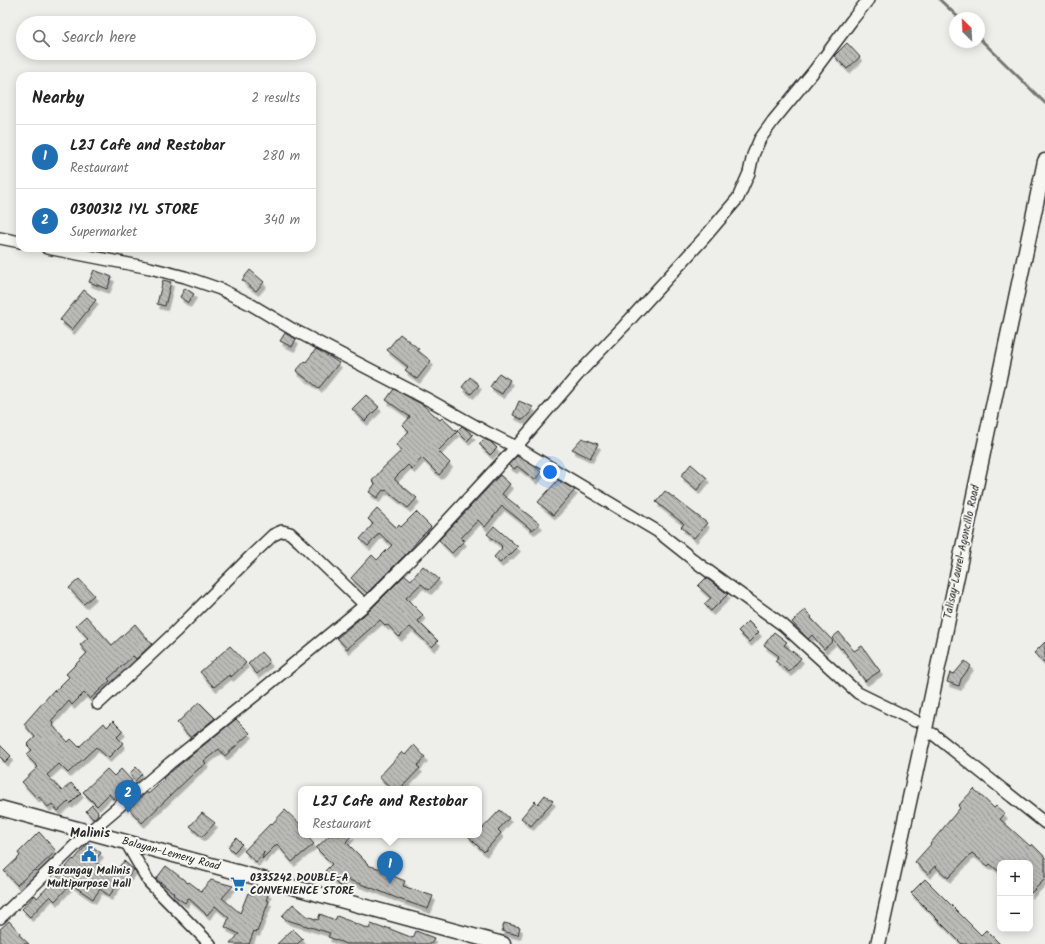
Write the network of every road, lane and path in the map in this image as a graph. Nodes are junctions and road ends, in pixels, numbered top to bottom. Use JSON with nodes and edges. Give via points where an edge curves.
{"nodes":[{"id":1,"x":868,"y":0,"type":"edge"},
{"id":2,"x":1045,"y":161,"type":"edge"},
{"id":3,"x":0,"y":238,"type":"edge"},
{"id":4,"x":16,"y":241,"type":"edge"},
{"id":5,"x":68,"y":252,"type":"edge"},
{"id":6,"x":516,"y":447,"type":"junction"},
{"id":7,"x":365,"y":605,"type":"junction"},
{"id":8,"x":98,"y":704,"type":"dead end"},
{"id":9,"x":915,"y":721,"type":"dead end"},
{"id":10,"x":933,"y":734,"type":"dead end"},
{"id":11,"x":0,"y":808,"type":"edge"},
{"id":12,"x":1045,"y":823,"type":"edge"},
{"id":13,"x":89,"y":832,"type":"junction"},
{"id":14,"x":126,"y":842,"type":"junction"},
{"id":15,"x":0,"y":918,"type":"edge"},
{"id":16,"x":210,"y":944,"type":"edge"},
{"id":17,"x":503,"y":944,"type":"edge"},
{"id":18,"x":878,"y":944,"type":"edge"}],
"edges":[{"from":1,"to":6,"type":"street","via":[[760,139],[738,198],[581,371]]},
{"from":2,"to":18,"type":"main road","name":"Talisay-Laurel-Agoncillo Road"},
{"from":3,"to":4,"type":"street"},
{"from":5,"to":6,"type":"street","via":[[185,276],[220,289]]},
{"from":6,"to":7,"type":"street"},
{"from":6,"to":9,"type":"street","via":[[657,531],[783,625],[858,693]]},
{"from":7,"to":8,"type":"street","via":[[290,533],[282,531],[273,535]]},
{"from":7,"to":13,"type":"street"},
{"from":10,"to":12,"type":"street"},
{"from":11,"to":13,"type":"main road","name":"Balayan-Lemery Road"},
{"from":13,"to":14,"type":"main road","name":"Balayan-Lemery Road"},
{"from":13,"to":15,"type":"street"},
{"from":14,"to":16,"type":"street","via":[[149,882]]},
{"from":14,"to":17,"type":"main road","name":"Balayan-Lemery Road"}]}
